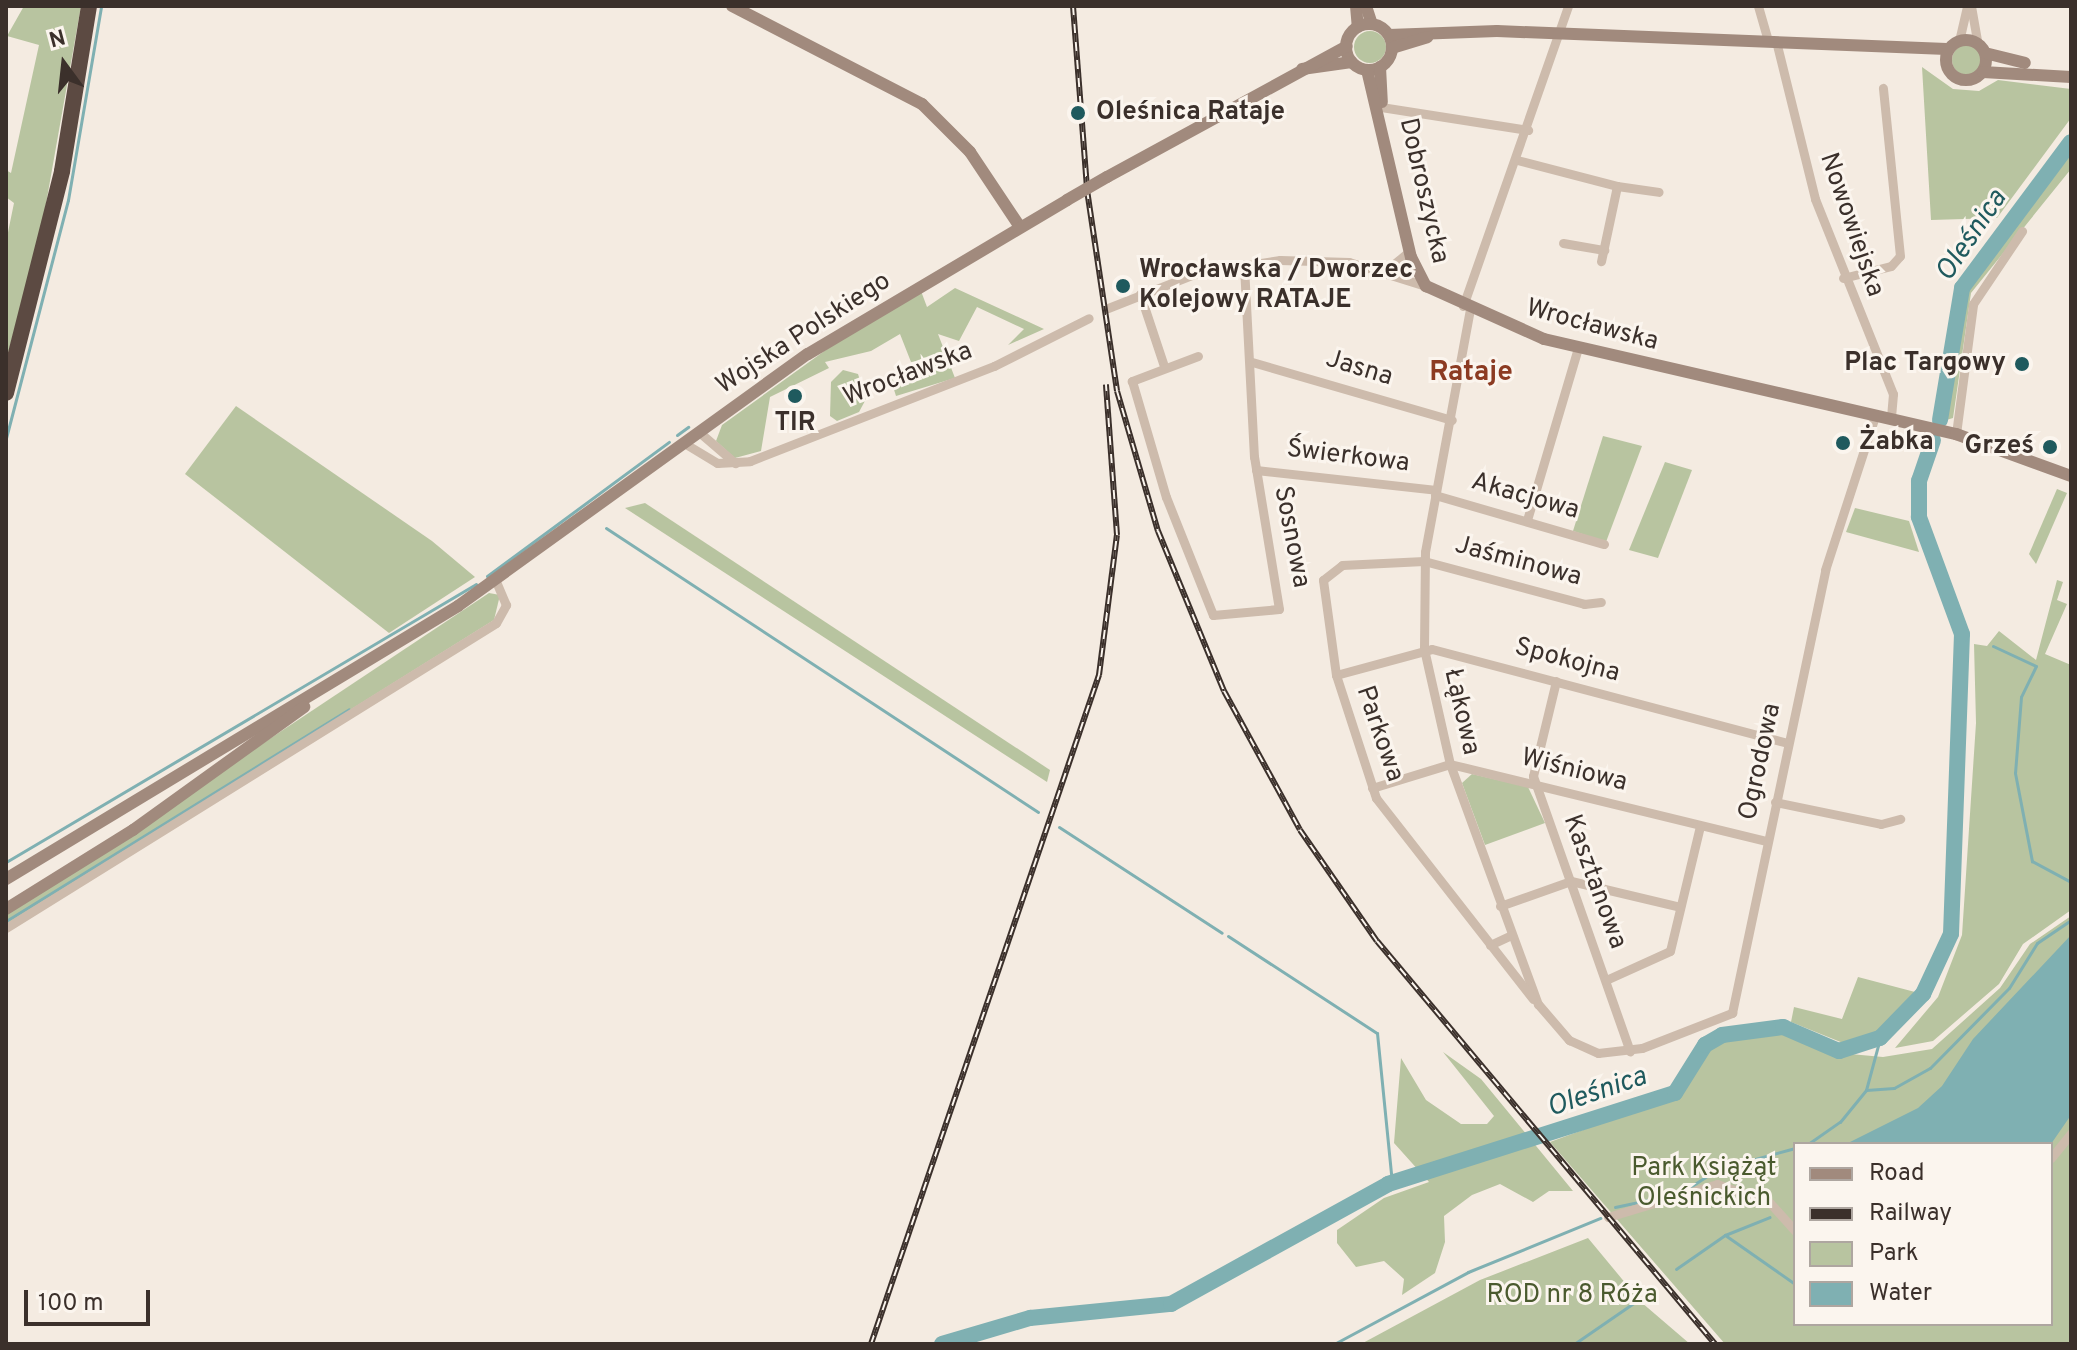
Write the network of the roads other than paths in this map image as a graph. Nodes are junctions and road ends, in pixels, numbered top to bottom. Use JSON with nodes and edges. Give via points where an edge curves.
{"nodes":[{"id":1,"x":89,"y":6,"type":"edge"},
{"id":2,"x":732,"y":6,"type":"edge"},
{"id":3,"x":1356,"y":6,"type":"edge"},
{"id":4,"x":1366,"y":6,"type":"edge"},
{"id":5,"x":1568,"y":6,"type":"edge"},
{"id":6,"x":1758,"y":6,"type":"edge"},
{"id":7,"x":1969,"y":6,"type":"edge"},
{"id":8,"x":1372,"y":24,"type":"junction"},
{"id":9,"x":1358,"y":27,"type":"junction"},
{"id":10,"x":1559,"y":33,"type":"junction"},
{"id":11,"x":1772,"y":41,"type":"junction"},
{"id":12,"x":1959,"y":41,"type":"junction"},
{"id":13,"x":1391,"y":42,"type":"junction"},
{"id":14,"x":1347,"y":46,"type":"junction"},
{"id":15,"x":1982,"y":48,"type":"junction"},
{"id":16,"x":1947,"y":49,"type":"junction"},
{"id":17,"x":1900,"y":50,"type":"junction"},
{"id":18,"x":1352,"y":62,"type":"junction"},
{"id":19,"x":1945,"y":64,"type":"junction"},
{"id":20,"x":1373,"y":68,"type":"junction"},
{"id":21,"x":1299,"y":70,"type":"junction"},
{"id":22,"x":2071,"y":70,"type":"edge"},
{"id":23,"x":1983,"y":72,"type":"junction"},
{"id":24,"x":2071,"y":77,"type":"edge"},
{"id":25,"x":1883,"y":88,"type":"dead end"},
{"id":26,"x":1381,"y":106,"type":"junction"},
{"id":27,"x":1528,"y":130,"type":"junction"},
{"id":28,"x":1517,"y":160,"type":"junction"},
{"id":29,"x":1617,"y":186,"type":"junction"},
{"id":30,"x":1659,"y":192,"type":"dead end"},
{"id":31,"x":1020,"y":227,"type":"junction"},
{"id":32,"x":2022,"y":231,"type":"dead end"},
{"id":33,"x":1563,"y":243,"type":"dead end"},
{"id":34,"x":1604,"y":250,"type":"junction"},
{"id":35,"x":1409,"y":252,"type":"junction"},
{"id":36,"x":1601,"y":261,"type":"dead end"},
{"id":37,"x":1244,"y":264,"type":"junction"},
{"id":38,"x":1384,"y":272,"type":"junction"},
{"id":39,"x":1843,"y":278,"type":"junction"},
{"id":40,"x":1426,"y":286,"type":"junction"},
{"id":41,"x":1140,"y":294,"type":"junction"},
{"id":42,"x":1467,"y":307,"type":"junction"},
{"id":43,"x":1108,"y":308,"type":"dead end"},
{"id":44,"x":1089,"y":318,"type":"dead end"},
{"id":45,"x":1578,"y":348,"type":"junction"},
{"id":46,"x":1198,"y":356,"type":"dead end"},
{"id":47,"x":1252,"y":362,"type":"junction"},
{"id":48,"x":1164,"y":366,"type":"junction"},
{"id":49,"x":6,"y":393,"type":"edge"},
{"id":50,"x":1875,"y":416,"type":"junction"},
{"id":51,"x":1891,"y":419,"type":"junction"},
{"id":52,"x":1452,"y":420,"type":"junction"},
{"id":53,"x":699,"y":432,"type":"junction"},
{"id":54,"x":1956,"y":434,"type":"junction"},
{"id":55,"x":684,"y":443,"type":"junction"},
{"id":56,"x":738,"y":464,"type":"junction"},
{"id":57,"x":1256,"y":470,"type":"junction"},
{"id":58,"x":2071,"y":476,"type":"edge"},
{"id":59,"x":1435,"y":492,"type":"junction"},
{"id":60,"x":1527,"y":520,"type":"junction"},
{"id":61,"x":1604,"y":544,"type":"dead end"},
{"id":62,"x":1424,"y":561,"type":"junction"},
{"id":63,"x":496,"y":582,"type":"junction"},
{"id":64,"x":1601,"y":602,"type":"dead end"},
{"id":65,"x":1424,"y":649,"type":"junction"},
{"id":66,"x":355,"y":670,"type":"junction"},
{"id":67,"x":1336,"y":675,"type":"junction"},
{"id":68,"x":1556,"y":681,"type":"junction"},
{"id":69,"x":1788,"y":743,"type":"junction"},
{"id":70,"x":1450,"y":764,"type":"junction"},
{"id":71,"x":1535,"y":784,"type":"junction"},
{"id":72,"x":1372,"y":788,"type":"junction"},
{"id":73,"x":1775,"y":802,"type":"junction"},
{"id":74,"x":1900,"y":819,"type":"dead end"},
{"id":75,"x":1700,"y":826,"type":"junction"},
{"id":76,"x":1767,"y":841,"type":"junction"},
{"id":77,"x":6,"y":879,"type":"edge"},
{"id":78,"x":1571,"y":881,"type":"junction"},
{"id":79,"x":1500,"y":906,"type":"junction"},
{"id":80,"x":1680,"y":907,"type":"junction"},
{"id":81,"x":6,"y":909,"type":"edge"},
{"id":82,"x":6,"y":928,"type":"edge"},
{"id":83,"x":1511,"y":935,"type":"junction"},
{"id":84,"x":1490,"y":945,"type":"junction"},
{"id":85,"x":1606,"y":980,"type":"junction"},
{"id":86,"x":1538,"y":1004,"type":"junction"},
{"id":87,"x":1630,"y":1051,"type":"junction"},
{"id":88,"x":2071,"y":1133,"type":"edge"},
{"id":89,"x":2053,"y":1156,"type":"edge"},
{"id":90,"x":1608,"y":1217,"type":"dead end"},
{"id":91,"x":1793,"y":1229,"type":"edge"}],
"edges":[{"from":1,"to":49,"type":"highway","via":[[62,171]]},
{"from":2,"to":31,"type":"main road","via":[[922,104],[970,152]]},
{"from":3,"to":9,"type":"main road"},
{"from":4,"to":8,"type":"main road"},
{"from":5,"to":10,"type":"street","name":"Łąkowa"},
{"from":6,"to":11,"type":"street","name":"Nowowiejska"},
{"from":7,"to":12,"type":"street"},
{"from":7,"to":15,"type":"street"},
{"from":8,"to":9,"type":"main road"},
{"from":8,"to":13,"type":"main road"},
{"from":9,"to":14,"type":"main road"},
{"from":10,"to":11,"type":"main road"},
{"from":10,"to":13,"type":"main road","via":[[1434,35]]},
{"from":10,"to":27,"type":"street","name":"Łąkowa"},
{"from":11,"to":17,"type":"main road"},
{"from":11,"to":39,"type":"street","name":"Nowowiejska"},
{"from":12,"to":15,"type":"main road"},
{"from":12,"to":16,"type":"main road"},
{"from":13,"to":20,"type":"main road"},
{"from":14,"to":18,"type":"main road"},
{"from":14,"to":21,"type":"main road","name":"Wojska Polskiego"},
{"from":15,"to":22,"type":"main road"},
{"from":15,"to":23,"type":"main road"},
{"from":16,"to":17,"type":"main road"},
{"from":16,"to":19,"type":"main road"},
{"from":17,"to":19,"type":"main road"},
{"from":18,"to":20,"type":"main road"},
{"from":18,"to":21,"type":"main road","name":"Wojska Polskiego"},
{"from":19,"to":23,"type":"main road","via":[[1961,80]]},
{"from":20,"to":26,"type":"main road","name":"Dobroszycka"},
{"from":21,"to":31,"type":"main road","name":"Wojska Polskiego","bridge":true},
{"from":23,"to":24,"type":"main road"},
{"from":25,"to":39,"type":"street","via":[[1900,256],[1891,266]]},
{"from":26,"to":27,"type":"street"},
{"from":26,"to":35,"type":"main road","name":"Dobroszycka"},
{"from":27,"to":28,"type":"street","name":"Łąkowa"},
{"from":28,"to":29,"type":"street"},
{"from":28,"to":42,"type":"street","name":"Łąkowa"},
{"from":29,"to":30,"type":"street"},
{"from":29,"to":34,"type":"street"},
{"from":31,"to":53,"type":"main road","name":"Wojska Polskiego","via":[[855,324]]},
{"from":32,"to":54,"type":"street","via":[[1973,304]]},
{"from":33,"to":34,"type":"street"},
{"from":34,"to":36,"type":"street"},
{"from":35,"to":38,"type":"street"},
{"from":35,"to":40,"type":"main road","name":"Dobroszycka"},
{"from":37,"to":38,"type":"street","name":"Wrocławska","via":[[1321,258]]},
{"from":37,"to":41,"type":"street","name":"Wrocławska"},
{"from":37,"to":47,"type":"street","name":"Sosnowa"},
{"from":38,"to":40,"type":"street","name":"Wrocławska"},
{"from":39,"to":51,"type":"street","name":"Nowowiejska","via":[[1893,394]]},
{"from":40,"to":42,"type":"main road","name":"Wrocławska"},
{"from":41,"to":43,"type":"street","name":"Wrocławska"},
{"from":41,"to":48,"type":"street"},
{"from":42,"to":45,"type":"main road","name":"Wrocławska"},
{"from":42,"to":52,"type":"street","name":"Łąkowa"},
{"from":44,"to":56,"type":"street","name":"Wrocławska","via":[[981,372]]},
{"from":45,"to":50,"type":"main road","name":"Wrocławska"},
{"from":45,"to":60,"type":"street"},
{"from":46,"to":48,"type":"street","name":"Sosnowa"},
{"from":47,"to":52,"type":"street","name":"Jasna"},
{"from":47,"to":57,"type":"street","name":"Sosnowa"},
{"from":48,"to":57,"type":"street","name":"Sosnowa","via":[[1138,374],[1133,385],[1166,497],[1217,617],[1281,606]]},
{"from":50,"to":51,"type":"main road","name":"Wrocławska"},
{"from":50,"to":69,"type":"street","name":"Ogrodowa","via":[[1825,570]]},
{"from":51,"to":54,"type":"main road","name":"Wrocławska"},
{"from":52,"to":59,"type":"street","name":"Łąkowa"},
{"from":53,"to":55,"type":"main road","name":"Wojska Polskiego"},
{"from":53,"to":56,"type":"street"},
{"from":54,"to":58,"type":"main road","name":"Wrocławska"},
{"from":55,"to":56,"type":"street","via":[[705,459]]},
{"from":55,"to":63,"type":"main road","name":"Wojska Polskiego"},
{"from":57,"to":59,"type":"street","name":"Świerkowa"},
{"from":59,"to":60,"type":"street","name":"Akacjowa"},
{"from":59,"to":62,"type":"street","name":"Łąkowa"},
{"from":60,"to":61,"type":"street","name":"Akacjowa"},
{"from":62,"to":64,"type":"street","name":"Jaśminowa","via":[[1584,604]]},
{"from":62,"to":65,"type":"street","name":"Łąkowa"},
{"from":62,"to":67,"type":"street","name":"Parkowa","via":[[1342,565],[1327,573],[1322,590]]},
{"from":63,"to":66,"type":"main road","name":"Wojska Polskiego"},
{"from":63,"to":82,"type":"street","via":[[506,605],[496,623]]},
{"from":65,"to":67,"type":"street"},
{"from":65,"to":68,"type":"street","name":"Spokojna"},
{"from":65,"to":70,"type":"street","name":"Łąkowa"},
{"from":66,"to":77,"type":"main road"},
{"from":66,"to":81,"type":"main road","via":[[181,798]]},
{"from":67,"to":72,"type":"street","name":"Parkowa"},
{"from":68,"to":69,"type":"street","name":"Spokojna"},
{"from":68,"to":71,"type":"street"},
{"from":69,"to":73,"type":"street","name":"Ogrodowa"},
{"from":70,"to":71,"type":"street","name":"Wiśniowa"},
{"from":70,"to":72,"type":"street"},
{"from":70,"to":79,"type":"street","name":"Łąkowa"},
{"from":71,"to":75,"type":"street","name":"Wiśniowa"},
{"from":71,"to":78,"type":"street","name":"Kasztanowa"},
{"from":72,"to":84,"type":"street","name":"Parkowa"},
{"from":73,"to":74,"type":"street","via":[[1881,824]]},
{"from":73,"to":76,"type":"street","name":"Ogrodowa"},
{"from":75,"to":76,"type":"street","name":"Wiśniowa"},
{"from":75,"to":80,"type":"street"},
{"from":76,"to":87,"type":"street","name":"Ogrodowa","via":[[1732,1013]]},
{"from":78,"to":79,"type":"street"},
{"from":78,"to":80,"type":"street"},
{"from":78,"to":85,"type":"street","name":"Kasztanowa"},
{"from":79,"to":83,"type":"street","name":"Łąkowa"},
{"from":80,"to":85,"type":"street","via":[[1664,958]]},
{"from":83,"to":84,"type":"street"},
{"from":83,"to":86,"type":"street","name":"Łąkowa"},
{"from":84,"to":86,"type":"street","name":"Parkowa"},
{"from":85,"to":87,"type":"street","name":"Kasztanowa"},
{"from":86,"to":87,"type":"street","name":"Łąkowa","via":[[1577,1045],[1598,1053]]},
{"from":88,"to":89,"type":"street"},
{"from":90,"to":91,"type":"street","via":[[1717,1184],[1770,1203]]}]}
